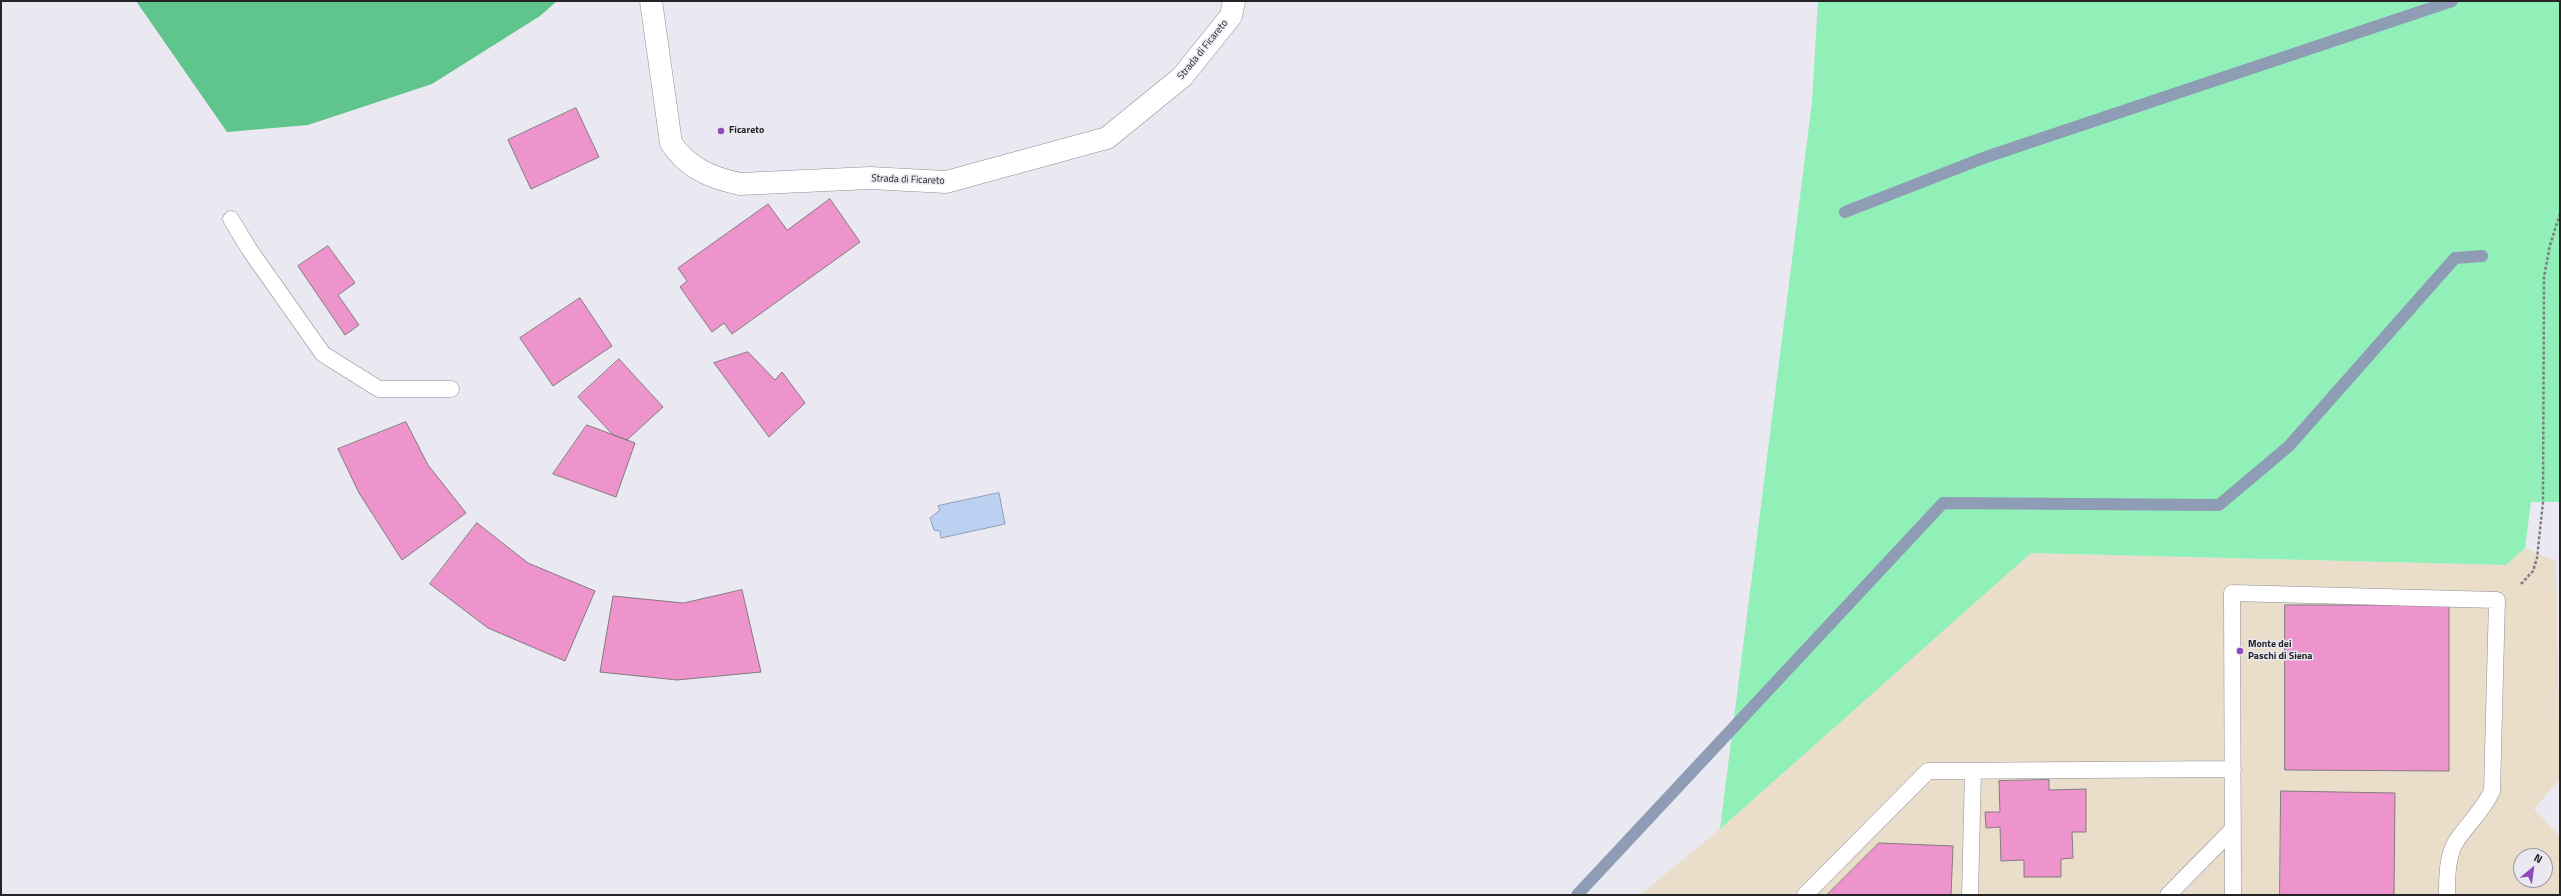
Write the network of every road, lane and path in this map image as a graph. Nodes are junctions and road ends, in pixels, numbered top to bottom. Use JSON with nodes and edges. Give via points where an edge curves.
{"nodes":[{"id":1,"x":651,"y":1,"type":"edge"},
{"id":2,"x":1234,"y":1,"type":"edge"},
{"id":3,"x":2560,"y":214,"type":"edge"},
{"id":4,"x":231,"y":219,"type":"dead end"},
{"id":5,"x":451,"y":389,"type":"dead end"},
{"id":6,"x":2497,"y":600,"type":"junction"},
{"id":7,"x":2233,"y":769,"type":"junction"},
{"id":8,"x":1973,"y":771,"type":"junction"},
{"id":9,"x":2233,"y":829,"type":"junction"},
{"id":10,"x":1805,"y":895,"type":"edge"},
{"id":11,"x":1970,"y":895,"type":"edge"},
{"id":12,"x":2168,"y":895,"type":"edge"},
{"id":13,"x":2233,"y":895,"type":"edge"},
{"id":14,"x":2447,"y":895,"type":"edge"}],
"edges":[{"from":1,"to":2,"type":"street","name":"Strada di Ficareto","via":[[671,143],[676,151],[698,170],[720,180],[740,184],[870,178],[946,182],[1107,138],[1182,77],[1231,16]]},
{"from":3,"to":6,"type":"path","via":[[2550,245],[2544,277],[2543,502],[2537,558],[2533,571],[2524,582]]},
{"from":4,"to":5,"type":"lane","via":[[248,249],[323,354],[379,389]]},
{"from":6,"to":7,"type":"lane","via":[[2232,593]]},
{"from":6,"to":14,"type":"lane","via":[[2492,791],[2486,804],[2456,841],[2450,858]]},
{"from":7,"to":8,"type":"lane"},
{"from":7,"to":9,"type":"lane"},
{"from":8,"to":10,"type":"lane","via":[[1928,771]]},
{"from":8,"to":11,"type":"lane"},
{"from":9,"to":12,"type":"lane"},
{"from":9,"to":13,"type":"lane"}]}
